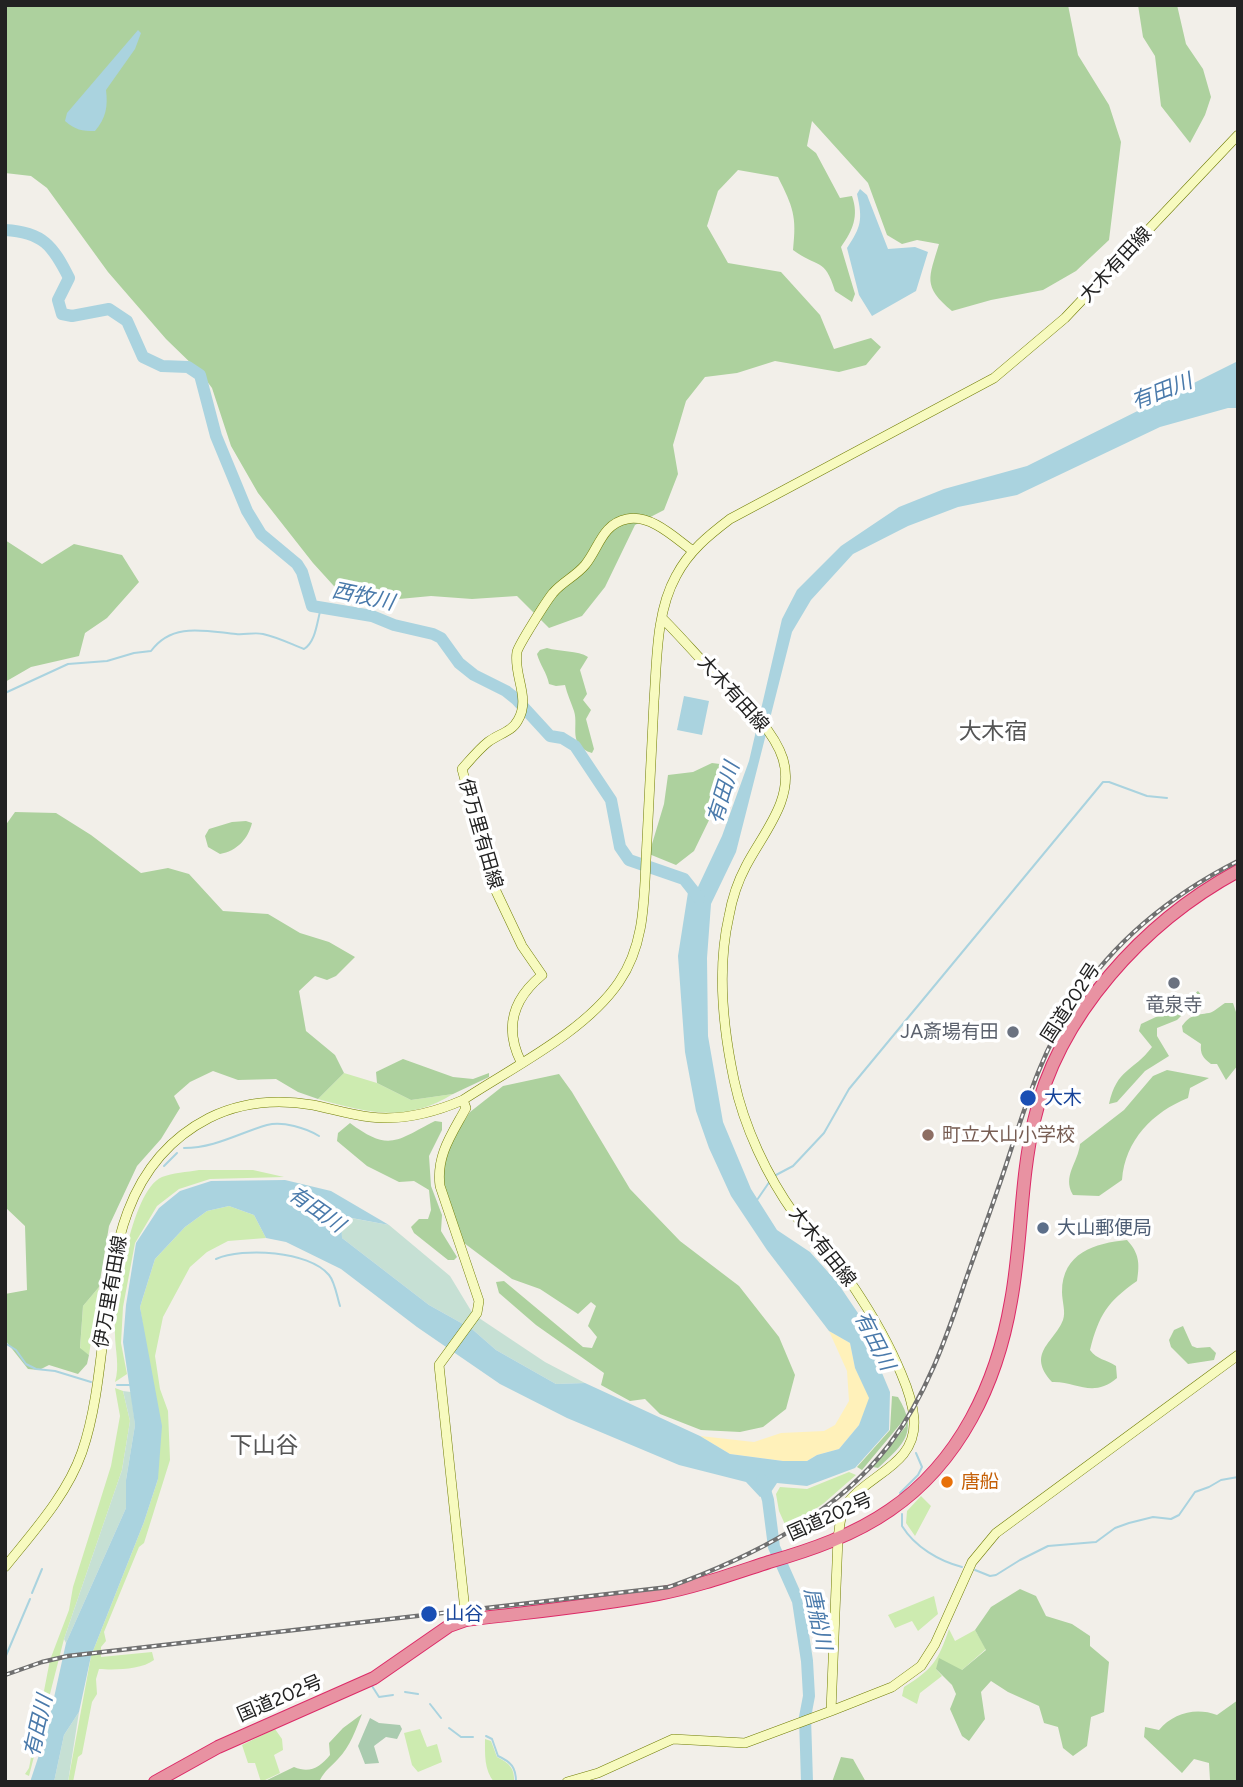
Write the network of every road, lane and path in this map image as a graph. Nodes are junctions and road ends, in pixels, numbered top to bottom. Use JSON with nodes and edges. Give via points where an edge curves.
{"nodes":[{"id":1,"x":1238,"y":135,"type":"edge"},
{"id":2,"x":693,"y":551,"type":"junction"},
{"id":3,"x":663,"y":619,"type":"junction"},
{"id":4,"x":1238,"y":871,"type":"edge"},
{"id":5,"x":521,"y":1062,"type":"junction"},
{"id":6,"x":463,"y":1100,"type":"junction"},
{"id":7,"x":1238,"y":1355,"type":"edge"},
{"id":8,"x":838,"y":1538,"type":"junction"},
{"id":9,"x":5,"y":1567,"type":"edge"},
{"id":10,"x":467,"y":1620,"type":"junction"},
{"id":11,"x":831,"y":1712,"type":"junction"},
{"id":12,"x":155,"y":1782,"type":"edge"},
{"id":13,"x":567,"y":1782,"type":"edge"}],
"edges":[{"from":1,"to":2,"type":"main road","name":"大木有田線","via":[[1065,318],[993,378],[730,519]]},
{"from":2,"to":3,"type":"main road","name":"大木有田線","via":[[676,575]]},
{"from":2,"to":5,"type":"main road","name":"伊万里有田線","via":[[645,520],[627,519],[603,535],[583,567],[553,593],[519,646],[516,657],[523,701],[512,728],[488,742],[462,769],[494,887],[517,937],[542,975],[523,994],[515,1014],[513,1041]]},
{"from":3,"to":5,"type":"main road","name":"伊万里有田線","via":[[639,941],[628,968],[600,1007]]},
{"from":3,"to":8,"type":"main road","name":"大木有田線","via":[[774,740],[782,757],[786,789],[742,876],[723,948],[724,1006],[734,1082],[769,1171],[794,1213],[854,1288],[892,1352],[914,1418],[908,1448],[897,1464],[848,1502]]},
{"from":4,"to":8,"type":"highway","name":"国道202号","via":[[1187,902],[1133,948],[1074,1025],[1034,1121],[1012,1300],[997,1366],[985,1394],[931,1475],[892,1509]]},
{"from":5,"to":6,"type":"main road","name":"伊万里有田線"},
{"from":6,"to":9,"type":"main road","name":"伊万里有田線","via":[[419,1115],[386,1118],[296,1102],[264,1102],[209,1118],[165,1151],[143,1180],[117,1245],[81,1455],[61,1493]]},
{"from":6,"to":10,"type":"main road","via":[[466,1108],[438,1171],[479,1301],[477,1313],[439,1365]]},
{"from":7,"to":11,"type":"main road","via":[[996,1533],[972,1562],[921,1666],[892,1687]]},
{"from":8,"to":10,"type":"highway","name":"国道202号","via":[[719,1579],[659,1594]]},
{"from":8,"to":11,"type":"main road","name":"大木有田線"},
{"from":10,"to":12,"type":"highway","name":"国道202号","via":[[449,1626],[374,1678],[218,1747]]},
{"from":11,"to":13,"type":"main road","via":[[745,1744],[673,1739]]}]}
